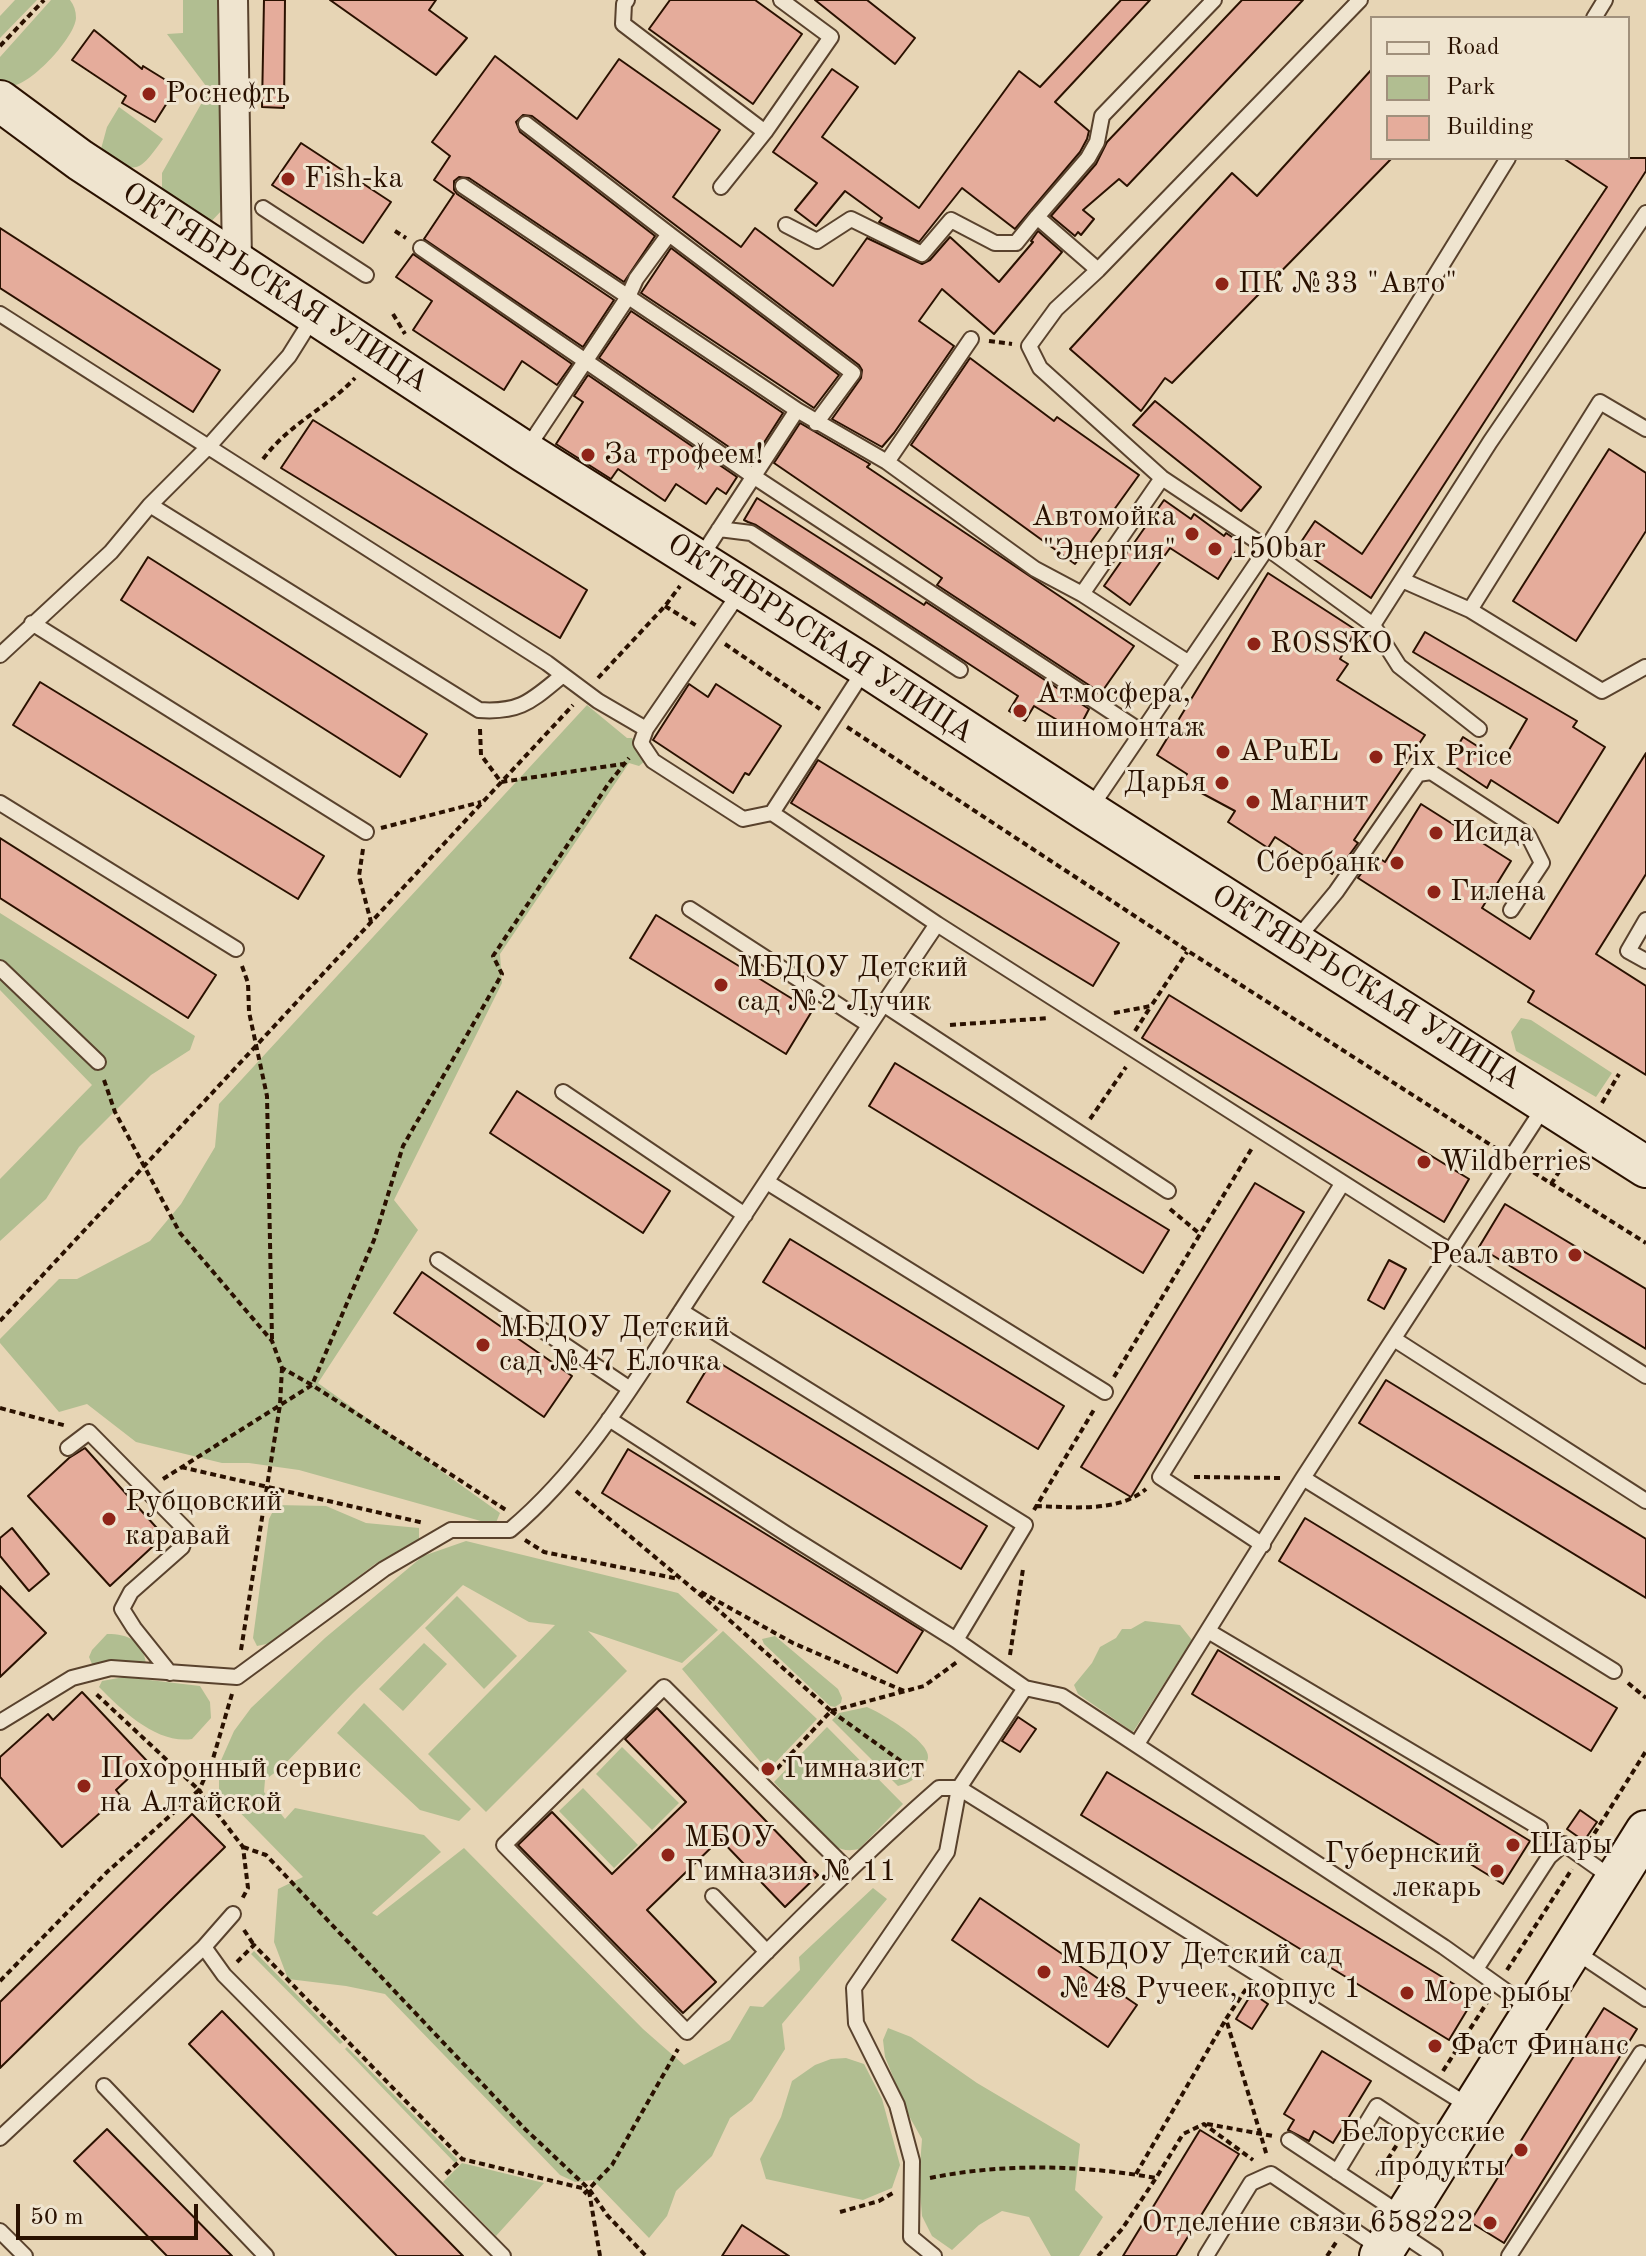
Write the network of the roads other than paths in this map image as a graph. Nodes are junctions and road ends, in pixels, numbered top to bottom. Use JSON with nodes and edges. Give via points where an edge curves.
{"nodes":[{"id":1,"x":233,"y":0,"type":"edge"},
{"id":2,"x":627,"y":0,"type":"edge"},
{"id":3,"x":781,"y":0,"type":"edge"},
{"id":4,"x":1214,"y":0,"type":"edge"},
{"id":5,"x":1360,"y":0,"type":"edge"},
{"id":6,"x":0,"y":101,"type":"edge"},
{"id":7,"x":526,"y":124,"type":"dead end"},
{"id":8,"x":765,"y":132,"type":"junction"},
{"id":9,"x":1507,"y":160,"type":"edge"},
{"id":10,"x":463,"y":186,"type":"dead end"},
{"id":11,"x":721,"y":187,"type":"dead end"},
{"id":12,"x":263,"y":208,"type":"dead end"},
{"id":13,"x":1646,"y":213,"type":"edge"},
{"id":14,"x":1037,"y":217,"type":"junction"},
{"id":15,"x":786,"y":225,"type":"dead end"},
{"id":16,"x":669,"y":234,"type":"junction"},
{"id":17,"x":421,"y":248,"type":"dead end"},
{"id":18,"x":237,"y":262,"type":"junction"},
{"id":19,"x":1098,"y":270,"type":"junction"},
{"id":20,"x":366,"y":275,"type":"dead end"},
{"id":21,"x":628,"y":297,"type":"junction"},
{"id":22,"x":0,"y":314,"type":"edge"},
{"id":23,"x":314,"y":315,"type":"junction"},
{"id":24,"x":971,"y":339,"type":"road end"},
{"id":25,"x":587,"y":360,"type":"junction"},
{"id":26,"x":797,"y":410,"type":"junction"},
{"id":27,"x":816,"y":423,"type":"junction"},
{"id":28,"x":1646,"y":429,"type":"edge"},
{"id":29,"x":209,"y":446,"type":"junction"},
{"id":30,"x":525,"y":452,"type":"junction"},
{"id":31,"x":887,"y":462,"type":"junction"},
{"id":32,"x":753,"y":476,"type":"junction"},
{"id":33,"x":1162,"y":478,"type":"junction"},
{"id":34,"x":150,"y":505,"type":"junction"},
{"id":35,"x":709,"y":544,"type":"junction"},
{"id":36,"x":1267,"y":548,"type":"junction"},
{"id":37,"x":1402,"y":580,"type":"junction"},
{"id":38,"x":742,"y":589,"type":"junction"},
{"id":39,"x":1082,"y":594,"type":"junction"},
{"id":40,"x":1470,"y":610,"type":"junction"},
{"id":41,"x":32,"y":623,"type":"junction"},
{"id":42,"x":1373,"y":625,"type":"junction"},
{"id":43,"x":0,"y":655,"type":"edge"},
{"id":44,"x":1189,"y":663,"type":"junction"},
{"id":45,"x":1646,"y":666,"type":"edge"},
{"id":46,"x":867,"y":667,"type":"junction"},
{"id":47,"x":960,"y":670,"type":"dead end"},
{"id":48,"x":563,"y":675,"type":"junction"},
{"id":49,"x":646,"y":729,"type":"junction"},
{"id":50,"x":1479,"y":729,"type":"dead end"},
{"id":51,"x":1142,"y":732,"type":"junction"},
{"id":52,"x":0,"y":803,"type":"edge"},
{"id":53,"x":1088,"y":811,"type":"junction"},
{"id":54,"x":772,"y":813,"type":"junction"},
{"id":55,"x":366,"y":832,"type":"road end"},
{"id":56,"x":690,"y":909,"type":"dead end"},
{"id":57,"x":1511,"y":910,"type":"dead end"},
{"id":58,"x":1646,"y":920,"type":"edge"},
{"id":59,"x":937,"y":924,"type":"junction"},
{"id":60,"x":1294,"y":943,"type":"junction"},
{"id":61,"x":236,"y":949,"type":"road end"},
{"id":62,"x":1646,"y":961,"type":"edge"},
{"id":63,"x":0,"y":968,"type":"edge"},
{"id":64,"x":883,"y":1004,"type":"junction"},
{"id":65,"x":869,"y":1025,"type":"junction"},
{"id":66,"x":98,"y":1062,"type":"road end"},
{"id":67,"x":563,"y":1092,"type":"dead end"},
{"id":68,"x":1547,"y":1103,"type":"junction"},
{"id":69,"x":1646,"y":1167,"type":"edge"},
{"id":70,"x":767,"y":1182,"type":"junction"},
{"id":71,"x":1342,"y":1184,"type":"junction"},
{"id":72,"x":1168,"y":1191,"type":"road end"},
{"id":73,"x":745,"y":1215,"type":"junction"},
{"id":74,"x":1450,"y":1250,"type":"junction"},
{"id":75,"x":438,"y":1260,"type":"dead end"},
{"id":76,"x":681,"y":1311,"type":"junction"},
{"id":77,"x":1394,"y":1339,"type":"junction"},
{"id":78,"x":1646,"y":1376,"type":"edge"},
{"id":79,"x":630,"y":1389,"type":"junction"},
{"id":80,"x":1105,"y":1392,"type":"road end"},
{"id":81,"x":609,"y":1419,"type":"junction"},
{"id":82,"x":68,"y":1448,"type":"dead end"},
{"id":83,"x":1303,"y":1478,"type":"junction"},
{"id":84,"x":1646,"y":1501,"type":"edge"},
{"id":85,"x":1263,"y":1545,"type":"junction"},
{"id":86,"x":1208,"y":1631,"type":"junction"},
{"id":87,"x":956,"y":1640,"type":"junction"},
{"id":88,"x":1614,"y":1671,"type":"dead end"},
{"id":89,"x":170,"y":1673,"type":"junction"},
{"id":90,"x":1025,"y":1688,"type":"junction"},
{"id":91,"x":0,"y":1722,"type":"edge"},
{"id":92,"x":1137,"y":1744,"type":"junction"},
{"id":93,"x":959,"y":1788,"type":"junction"},
{"id":94,"x":1540,"y":1828,"type":"dead end"},
{"id":95,"x":1646,"y":1831,"type":"edge"},
{"id":96,"x":849,"y":1871,"type":"junction"},
{"id":97,"x":1616,"y":1881,"type":"junction"},
{"id":98,"x":713,"y":1896,"type":"dead end"},
{"id":99,"x":233,"y":1914,"type":"dead end"},
{"id":100,"x":204,"y":1947,"type":"junction"},
{"id":101,"x":1573,"y":1950,"type":"junction"},
{"id":102,"x":767,"y":1952,"type":"junction"},
{"id":103,"x":1476,"y":1969,"type":"junction"},
{"id":104,"x":1646,"y":1999,"type":"edge"},
{"id":105,"x":1535,"y":2011,"type":"junction"},
{"id":106,"x":1641,"y":2053,"type":"dead end"},
{"id":107,"x":104,"y":2086,"type":"dead end"},
{"id":108,"x":1473,"y":2108,"type":"junction"},
{"id":109,"x":0,"y":2138,"type":"edge"},
{"id":110,"x":1289,"y":2140,"type":"road end"},
{"id":111,"x":1446,"y":2152,"type":"junction"},
{"id":112,"x":1337,"y":2172,"type":"junction"},
{"id":113,"x":0,"y":2231,"type":"edge"},
{"id":114,"x":1391,"y":2238,"type":"edge"},
{"id":115,"x":25,"y":2256,"type":"edge"},
{"id":116,"x":266,"y":2256,"type":"edge"},
{"id":117,"x":503,"y":2256,"type":"edge"},
{"id":118,"x":934,"y":2256,"type":"edge"},
{"id":119,"x":1206,"y":2256,"type":"edge"},
{"id":120,"x":1435,"y":2256,"type":"edge"},
{"id":121,"x":1509,"y":2256,"type":"edge"}],
"edges":[{"from":1,"to":18,"type":"street"},
{"from":2,"to":8,"type":"lane","via":[[623,24]]},
{"from":3,"to":8,"type":"lane","via":[[831,37]]},
{"from":4,"to":14,"type":"lane","via":[[1102,116],[1088,158]]},
{"from":5,"to":19,"type":"lane"},
{"from":6,"to":18,"type":"main road","name":"ОКТЯБРЬСКАЯ УЛИЦА"},
{"from":7,"to":16,"type":"lane"},
{"from":8,"to":11,"type":"lane"},
{"from":9,"to":36,"type":"lane"},
{"from":10,"to":21,"type":"lane"},
{"from":12,"to":20,"type":"lane"},
{"from":13,"to":37,"type":"lane"},
{"from":14,"to":15,"type":"lane","via":[[1016,243],[995,243],[951,220],[922,254],[851,219],[817,241]]},
{"from":14,"to":19,"type":"lane"},
{"from":16,"to":21,"type":"lane"},
{"from":16,"to":27,"type":"lane","via":[[853,373]]},
{"from":17,"to":25,"type":"lane"},
{"from":18,"to":23,"type":"main road","name":"ОКТЯБРЬСКАЯ УЛИЦА"},
{"from":19,"to":33,"type":"lane","via":[[1056,309],[1029,346],[1040,368]]},
{"from":21,"to":25,"type":"lane"},
{"from":21,"to":26,"type":"lane"},
{"from":22,"to":29,"type":"lane"},
{"from":23,"to":29,"type":"lane","via":[[289,356]]},
{"from":23,"to":30,"type":"main road","name":"ОКТЯБРЬСКАЯ УЛИЦА"},
{"from":24,"to":31,"type":"lane"},
{"from":25,"to":30,"type":"lane"},
{"from":25,"to":32,"type":"lane"},
{"from":26,"to":27,"type":"lane"},
{"from":26,"to":32,"type":"lane"},
{"from":27,"to":31,"type":"lane"},
{"from":28,"to":40,"type":"lane","via":[[1600,402]]},
{"from":29,"to":34,"type":"lane"},
{"from":29,"to":48,"type":"lane"},
{"from":30,"to":35,"type":"main road","name":"ОКТЯБРЬСКАЯ УЛИЦА"},
{"from":31,"to":39,"type":"lane","via":[[1035,569]]},
{"from":32,"to":35,"type":"lane"},
{"from":32,"to":51,"type":"lane"},
{"from":33,"to":36,"type":"lane"},
{"from":33,"to":39,"type":"lane"},
{"from":34,"to":41,"type":"lane","via":[[111,552]]},
{"from":34,"to":48,"type":"lane","via":[[479,710],[502,712],[526,705]]},
{"from":35,"to":38,"type":"main road","name":"ОКТЯБРЬСКАЯ УЛИЦА"},
{"from":35,"to":47,"type":"lane","via":[[751,533]]},
{"from":36,"to":42,"type":"lane"},
{"from":36,"to":44,"type":"lane"},
{"from":37,"to":40,"type":"lane"},
{"from":37,"to":42,"type":"lane"},
{"from":38,"to":46,"type":"main road","name":"ОКТЯБРЬСКАЯ УЛИЦА"},
{"from":38,"to":49,"type":"lane"},
{"from":39,"to":44,"type":"lane"},
{"from":40,"to":45,"type":"lane","via":[[1602,691]]},
{"from":41,"to":43,"type":"lane"},
{"from":41,"to":55,"type":"lane"},
{"from":42,"to":50,"type":"lane","via":[[1399,666]]},
{"from":44,"to":51,"type":"lane"},
{"from":46,"to":53,"type":"main road","name":"ОКТЯБРЬСКАЯ УЛИЦА"},
{"from":46,"to":54,"type":"lane"},
{"from":48,"to":49,"type":"lane"},
{"from":49,"to":54,"type":"lane","via":[[641,743],[653,761],[743,819]]},
{"from":51,"to":53,"type":"lane"},
{"from":52,"to":61,"type":"lane"},
{"from":53,"to":60,"type":"main road","name":"ОКТЯБРЬСКАЯ УЛИЦА"},
{"from":54,"to":59,"type":"lane"},
{"from":56,"to":65,"type":"lane"},
{"from":57,"to":60,"type":"lane","via":[[1542,863],[1528,835],[1431,772],[1418,774]]},
{"from":58,"to":62,"type":"lane","via":[[1628,951]]},
{"from":59,"to":64,"type":"lane"},
{"from":59,"to":71,"type":"lane"},
{"from":60,"to":68,"type":"main road","name":"ОКТЯБРЬСКАЯ УЛИЦА"},
{"from":63,"to":66,"type":"lane"},
{"from":64,"to":65,"type":"lane"},
{"from":64,"to":72,"type":"lane"},
{"from":65,"to":70,"type":"lane"},
{"from":67,"to":73,"type":"lane"},
{"from":68,"to":69,"type":"main road","name":"ОКТЯБРЬСКАЯ УЛИЦА"},
{"from":68,"to":74,"type":"lane"},
{"from":70,"to":73,"type":"lane"},
{"from":70,"to":80,"type":"lane"},
{"from":71,"to":74,"type":"lane"},
{"from":71,"to":85,"type":"lane","via":[[1160,1477]]},
{"from":73,"to":76,"type":"lane"},
{"from":74,"to":77,"type":"lane"},
{"from":74,"to":78,"type":"lane"},
{"from":75,"to":79,"type":"lane"},
{"from":76,"to":79,"type":"lane"},
{"from":76,"to":87,"type":"lane","via":[[1025,1525]]},
{"from":77,"to":83,"type":"lane"},
{"from":77,"to":84,"type":"lane"},
{"from":79,"to":81,"type":"lane"},
{"from":81,"to":87,"type":"lane"},
{"from":81,"to":89,"type":"lane","via":[[562,1479],[510,1530],[451,1530],[384,1569],[237,1677]]},
{"from":82,"to":89,"type":"lane","via":[[89,1432],[187,1531],[182,1547],[131,1592],[122,1609]]},
{"from":83,"to":85,"type":"lane"},
{"from":83,"to":88,"type":"lane"},
{"from":85,"to":86,"type":"lane"},
{"from":86,"to":92,"type":"lane"},
{"from":86,"to":94,"type":"lane"},
{"from":87,"to":90,"type":"lane"},
{"from":89,"to":91,"type":"lane","via":[[111,1668],[72,1678]]},
{"from":90,"to":92,"type":"lane","via":[[1062,1696]]},
{"from":90,"to":93,"type":"lane"},
{"from":92,"to":103,"type":"lane"},
{"from":93,"to":96,"type":"lane","via":[[939,1788]]},
{"from":93,"to":108,"type":"lane"},
{"from":93,"to":118,"type":"lane","via":[[947,1852],[854,1988],[856,2023],[897,2105],[912,2161],[911,2237]]},
{"from":95,"to":97,"type":"main road"},
{"from":96,"to":102,"type":"lane"},
{"from":96,"to":102,"type":"lane","via":[[664,1687],[504,1845],[687,2032]]},
{"from":97,"to":101,"type":"main road"},
{"from":97,"to":103,"type":"lane","via":[[1564,1844],[1549,1857]]},
{"from":98,"to":102,"type":"lane"},
{"from":99,"to":100,"type":"lane"},
{"from":100,"to":109,"type":"lane"},
{"from":100,"to":117,"type":"lane","via":[[224,1975]]},
{"from":101,"to":104,"type":"lane"},
{"from":101,"to":105,"type":"main road"},
{"from":103,"to":105,"type":"lane"},
{"from":105,"to":108,"type":"main road"},
{"from":106,"to":121,"type":"lane"},
{"from":107,"to":116,"type":"lane"},
{"from":108,"to":111,"type":"main road"},
{"from":110,"to":112,"type":"lane"},
{"from":111,"to":112,"type":"lane","via":[[1377,2106]]},
{"from":111,"to":114,"type":"main road"},
{"from":112,"to":114,"type":"lane","via":[[1368,2191]]},
{"from":113,"to":115,"type":"lane"},
{"from":114,"to":119,"type":"lane","via":[[1348,2225],[1271,2174],[1251,2183]]},
{"from":114,"to":120,"type":"lane"}]}
